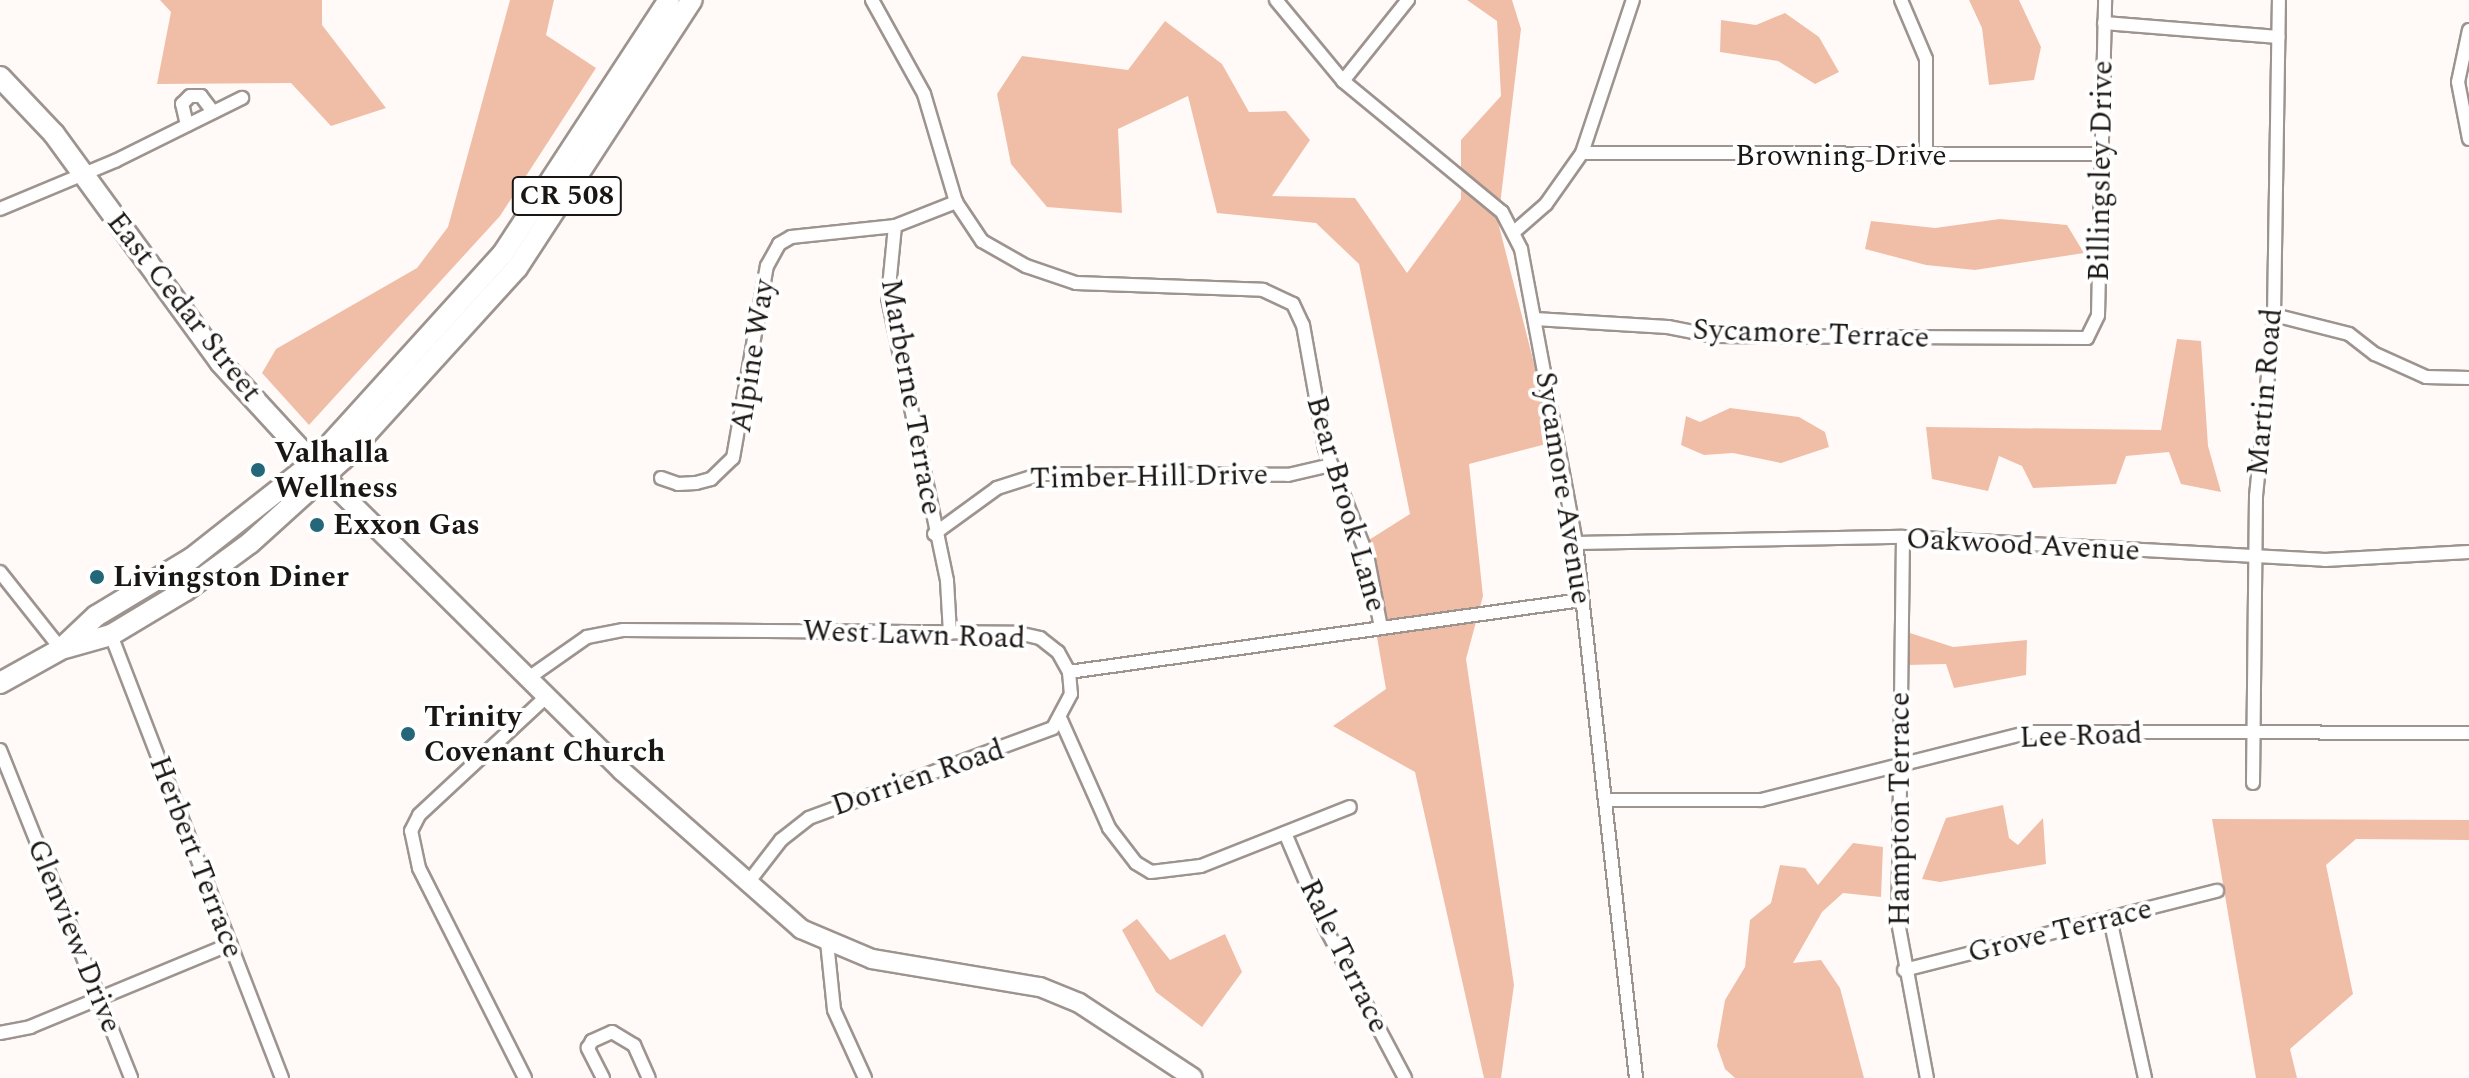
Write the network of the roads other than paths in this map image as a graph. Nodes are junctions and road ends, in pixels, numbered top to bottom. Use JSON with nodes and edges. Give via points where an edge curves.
{"nodes":[{"id":1,"x":669,"y":0,"type":"edge"},
{"id":2,"x":692,"y":0,"type":"edge"},
{"id":3,"x":872,"y":0,"type":"edge"},
{"id":4,"x":1276,"y":0,"type":"edge"},
{"id":5,"x":1408,"y":0,"type":"edge"},
{"id":6,"x":1633,"y":0,"type":"edge"},
{"id":7,"x":1901,"y":0,"type":"edge"},
{"id":8,"x":2105,"y":0,"type":"edge"},
{"id":9,"x":2279,"y":0,"type":"edge"},
{"id":10,"x":2104,"y":23,"type":"junction"},
{"id":11,"x":2469,"y":30,"type":"edge"},
{"id":12,"x":2278,"y":37,"type":"junction"},
{"id":13,"x":0,"y":77,"type":"edge"},
{"id":14,"x":1343,"y":81,"type":"junction"},
{"id":15,"x":622,"y":93,"type":"junction"},
{"id":16,"x":242,"y":98,"type":"dead end"},
{"id":17,"x":213,"y":112,"type":"junction"},
{"id":18,"x":187,"y":125,"type":"junction"},
{"id":19,"x":2469,"y":139,"type":"edge"},
{"id":20,"x":1582,"y":153,"type":"junction"},
{"id":21,"x":2099,"y":154,"type":"junction"},
{"id":22,"x":1926,"y":157,"type":"junction"},
{"id":23,"x":82,"y":172,"type":"junction"},
{"id":24,"x":956,"y":202,"type":"junction"},
{"id":25,"x":0,"y":209,"type":"edge"},
{"id":26,"x":895,"y":226,"type":"junction"},
{"id":27,"x":1514,"y":232,"type":"junction"},
{"id":28,"x":2274,"y":315,"type":"junction"},
{"id":29,"x":1535,"y":319,"type":"junction"},
{"id":30,"x":2087,"y":338,"type":"joint"},
{"id":31,"x":2469,"y":378,"type":"edge"},
{"id":32,"x":1331,"y":465,"type":"junction"},
{"id":33,"x":320,"y":470,"type":"junction"},
{"id":34,"x":661,"y":478,"type":"dead end"},
{"id":35,"x":934,"y":534,"type":"junction"},
{"id":36,"x":1903,"y":537,"type":"junction"},
{"id":37,"x":1576,"y":543,"type":"junction"},
{"id":38,"x":2469,"y":552,"type":"edge"},
{"id":39,"x":2259,"y":558,"type":"junction"},
{"id":40,"x":0,"y":572,"type":"edge"},
{"id":41,"x":165,"y":576,"type":"junction"},
{"id":42,"x":1581,"y":600,"type":"junction"},
{"id":43,"x":1381,"y":628,"type":"junction"},
{"id":44,"x":950,"y":633,"type":"junction"},
{"id":45,"x":111,"y":635,"type":"junction"},
{"id":46,"x":61,"y":649,"type":"junction"},
{"id":47,"x":1069,"y":672,"type":"junction"},
{"id":48,"x":527,"y":679,"type":"junction"},
{"id":49,"x":0,"y":683,"type":"edge"},
{"id":50,"x":546,"y":697,"type":"junction"},
{"id":51,"x":1061,"y":720,"type":"junction"},
{"id":52,"x":2469,"y":733,"type":"edge"},
{"id":53,"x":2253,"y":735,"type":"junction"},
{"id":54,"x":0,"y":750,"type":"edge"},
{"id":55,"x":1897,"y":765,"type":"junction"},
{"id":56,"x":2253,"y":783,"type":"dead end"},
{"id":57,"x":1605,"y":800,"type":"junction"},
{"id":58,"x":1350,"y":807,"type":"dead end"},
{"id":59,"x":1285,"y":833,"type":"junction"},
{"id":60,"x":747,"y":884,"type":"junction"},
{"id":61,"x":2217,"y":891,"type":"dead end"},
{"id":62,"x":2110,"y":919,"type":"junction"},
{"id":63,"x":827,"y":942,"type":"junction"},
{"id":64,"x":230,"y":944,"type":"junction"},
{"id":65,"x":1904,"y":970,"type":"junction"},
{"id":66,"x":98,"y":998,"type":"junction"},
{"id":67,"x":0,"y":1033,"type":"edge"},
{"id":68,"x":131,"y":1078,"type":"edge"},
{"id":69,"x":282,"y":1078,"type":"edge"},
{"id":70,"x":525,"y":1078,"type":"edge"},
{"id":71,"x":603,"y":1078,"type":"edge"},
{"id":72,"x":649,"y":1078,"type":"edge"},
{"id":73,"x":865,"y":1078,"type":"edge"},
{"id":74,"x":1193,"y":1078,"type":"edge"},
{"id":75,"x":1405,"y":1078,"type":"edge"},
{"id":76,"x":1636,"y":1078,"type":"edge"},
{"id":77,"x":1927,"y":1078,"type":"edge"},
{"id":78,"x":2145,"y":1078,"type":"edge"}],
"edges":[{"from":1,"to":15,"type":"main road","number":"CR 508"},
{"from":2,"to":15,"type":"main road","number":"CR 508"},
{"from":3,"to":24,"type":"street","name":"Bear Brook Lane","via":[[924,94]]},
{"from":4,"to":14,"type":"street","name":"Sycamore Avenue"},
{"from":5,"to":14,"type":"street"},
{"from":6,"to":20,"type":"street"},
{"from":7,"to":22,"type":"street","via":[[1926,59]]},
{"from":8,"to":10,"type":"street","name":"Billingsley Drive"},
{"from":9,"to":12,"type":"street","name":"Martin Road"},
{"from":10,"to":12,"type":"street"},
{"from":10,"to":21,"type":"street","name":"Billingsley Drive"},
{"from":11,"to":19,"type":"street","via":[[2458,82]]},
{"from":12,"to":28,"type":"street","name":"Martin Road"},
{"from":13,"to":23,"type":"main road","name":"East Cedar Street"},
{"from":14,"to":27,"type":"street","name":"Sycamore Avenue","via":[[1502,212]]},
{"from":15,"to":33,"type":"main road","number":"CR 508","via":[[530,232],[517,268]]},
{"from":16,"to":17,"type":"street"},
{"from":17,"to":18,"type":"street"},
{"from":17,"to":18,"type":"street","via":[[201,96],[190,96],[182,104]]},
{"from":18,"to":23,"type":"street"},
{"from":20,"to":22,"type":"street","name":"Browning Drive"},
{"from":20,"to":27,"type":"street","via":[[1546,204]]},
{"from":21,"to":22,"type":"street","name":"Browning Drive"},
{"from":21,"to":30,"type":"street","name":"Billingsley Drive","via":[[2098,315]]},
{"from":23,"to":25,"type":"street"},
{"from":23,"to":33,"type":"main road","name":"East Cedar Street","via":[[220,362]]},
{"from":24,"to":26,"type":"street"},
{"from":24,"to":32,"type":"street","name":"Bear Brook Lane","via":[[982,241],[1051,276],[1103,287],[1263,290],[1287,298],[1303,325]]},
{"from":26,"to":34,"type":"street","name":"Alpine Way","via":[[791,237],[779,244],[767,266],[733,458],[711,479],[678,484]]},
{"from":26,"to":35,"type":"street","name":"Marberne Terrace","via":[[888,298]]},
{"from":27,"to":29,"type":"street","name":"Sycamore Avenue"},
{"from":28,"to":31,"type":"street","via":[[2349,334],[2393,365],[2426,377]]},
{"from":28,"to":39,"type":"street","name":"Martin Road","via":[[2256,496]]},
{"from":29,"to":30,"type":"street","name":"Sycamore Terrace","via":[[1668,327],[1714,336]]},
{"from":29,"to":37,"type":"street","name":"Sycamore Avenue"},
{"from":32,"to":35,"type":"street","name":"Timber Hill Drive","via":[[1288,475],[1041,474],[997,488]]},
{"from":32,"to":43,"type":"street","name":"Bear Brook Lane","via":[[1367,555]]},
{"from":33,"to":41,"type":"main road","number":"CR 508"},
{"from":33,"to":45,"type":"main road","number":"CR 508","via":[[250,543]]},
{"from":33,"to":48,"type":"main road","name":"East Cedar Street"},
{"from":35,"to":44,"type":"street","name":"Marberne Terrace","via":[[947,581]]},
{"from":36,"to":37,"type":"street","name":"Oakwood Avenue"},
{"from":36,"to":39,"type":"street","name":"Oakwood Avenue"},
{"from":36,"to":55,"type":"street","name":"Hampton Terrace"},
{"from":37,"to":42,"type":"street","name":"Sycamore Avenue"},
{"from":38,"to":39,"type":"street","name":"Oakwood Avenue"},
{"from":39,"to":53,"type":"street","name":"Martin Road"},
{"from":40,"to":46,"type":"street"},
{"from":41,"to":45,"type":"main road","via":[[162,587],[110,619]]},
{"from":41,"to":46,"type":"main road","number":"CR 508","via":[[96,616]]},
{"from":42,"to":43,"type":"street"},
{"from":42,"to":57,"type":"street","name":"Sycamore Avenue"},
{"from":43,"to":47,"type":"street"},
{"from":44,"to":47,"type":"street","name":"West Lawn Road","via":[[1029,635],[1050,644]]},
{"from":44,"to":48,"type":"street","name":"West Lawn Road","via":[[601,632],[565,649]]},
{"from":45,"to":46,"type":"main road","number":"CR 508"},
{"from":45,"to":64,"type":"street","name":"Herbert Terrace"},
{"from":46,"to":49,"type":"main road","number":"CR 508"},
{"from":47,"to":51,"type":"street","via":[[1071,694]]},
{"from":48,"to":50,"type":"main road","name":"East Cedar Street"},
{"from":50,"to":60,"type":"main road","name":"East Cedar Street"},
{"from":50,"to":70,"type":"street","via":[[419,815],[411,831],[419,868]]},
{"from":51,"to":59,"type":"street","via":[[1109,828],[1136,863],[1151,872],[1201,866]]},
{"from":51,"to":60,"type":"street","name":"Dorrien Road","via":[[1038,738],[901,780],[809,818],[781,840]]},
{"from":52,"to":53,"type":"street","name":"Lee Road"},
{"from":53,"to":55,"type":"street","name":"Lee Road","via":[[2030,732]]},
{"from":53,"to":56,"type":"street","name":"Martin Road"},
{"from":54,"to":66,"type":"street","name":"Glenview Drive"},
{"from":55,"to":57,"type":"street","name":"Lee Road","via":[[1761,800]]},
{"from":55,"to":65,"type":"street","name":"Hampton Terrace","via":[[1897,893]]},
{"from":57,"to":76,"type":"street","name":"Sycamore Avenue"},
{"from":58,"to":59,"type":"street"},
{"from":59,"to":75,"type":"street","name":"Rale Terrace","via":[[1325,927]]},
{"from":60,"to":63,"type":"main road","name":"East Cedar Street","via":[[801,929]]},
{"from":61,"to":62,"type":"street","name":"Grove Terrace"},
{"from":62,"to":65,"type":"street","name":"Grove Terrace"},
{"from":62,"to":78,"type":"street"},
{"from":63,"to":73,"type":"street","via":[[834,1010]]},
{"from":63,"to":74,"type":"main road","name":"East Cedar Street","via":[[905,967],[1040,987],[1079,1003]]},
{"from":64,"to":66,"type":"street"},
{"from":64,"to":69,"type":"street","name":"Herbert Terrace"},
{"from":65,"to":77,"type":"street","name":"Hampton Terrace"},
{"from":66,"to":67,"type":"street","via":[[30,1027]]},
{"from":66,"to":68,"type":"street","name":"Glenview Drive"},
{"from":71,"to":72,"type":"street","via":[[588,1048],[612,1032],[634,1045]]}]}
